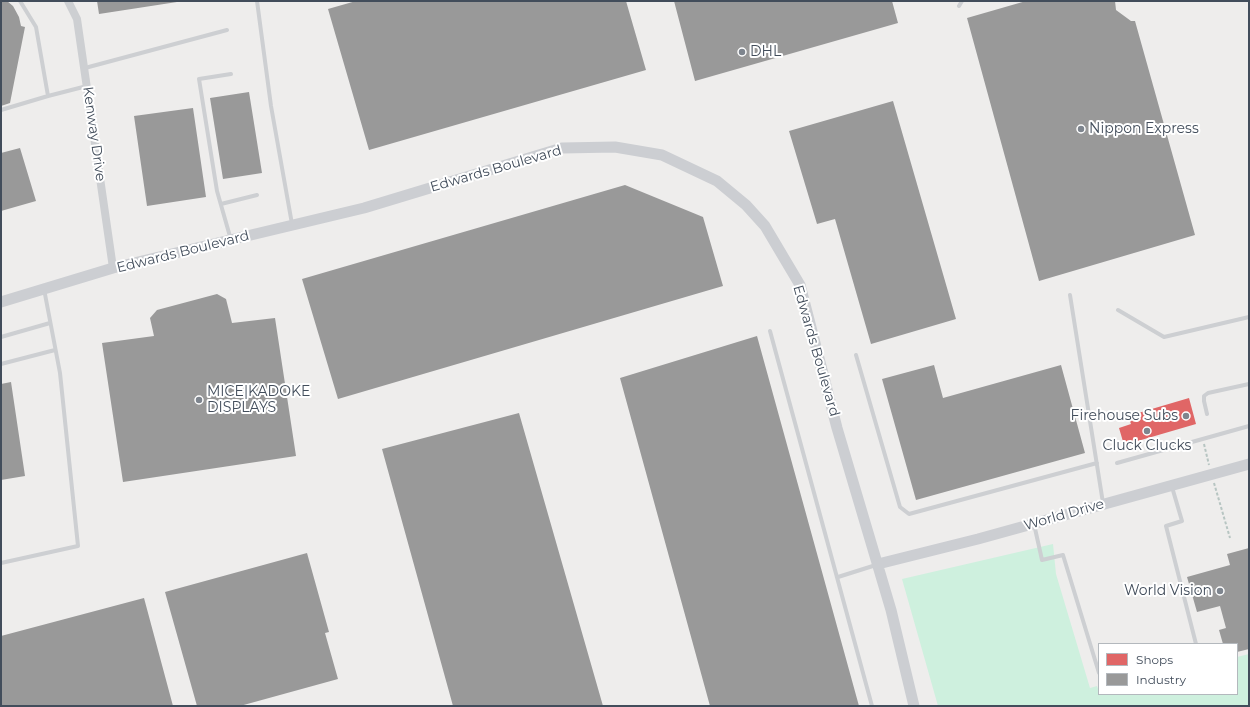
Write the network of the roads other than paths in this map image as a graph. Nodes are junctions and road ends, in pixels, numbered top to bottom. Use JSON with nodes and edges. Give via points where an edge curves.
{"nodes":[{"id":1,"x":20,"y":1,"type":"edge"},
{"id":2,"x":68,"y":1,"type":"edge"},
{"id":3,"x":257,"y":1,"type":"edge"},
{"id":4,"x":962,"y":1,"type":"edge"},
{"id":5,"x":959,"y":6,"type":"dead end"},
{"id":6,"x":227,"y":30,"type":"dead end"},
{"id":7,"x":85,"y":68,"type":"junction"},
{"id":8,"x":230,"y":74,"type":"dead end"},
{"id":9,"x":87,"y":86,"type":"junction"},
{"id":10,"x":48,"y":96,"type":"junction"},
{"id":11,"x":1,"y":110,"type":"edge"},
{"id":12,"x":257,"y":195,"type":"dead end"},
{"id":13,"x":221,"y":204,"type":"junction"},
{"id":14,"x":292,"y":225,"type":"junction"},
{"id":15,"x":231,"y":240,"type":"junction"},
{"id":16,"x":113,"y":268,"type":"junction"},
{"id":17,"x":44,"y":289,"type":"junction"},
{"id":18,"x":1070,"y":295,"type":"dead end"},
{"id":19,"x":1,"y":302,"type":"edge"},
{"id":20,"x":1118,"y":310,"type":"dead end"},
{"id":21,"x":1249,"y":317,"type":"edge"},
{"id":22,"x":50,"y":323,"type":"junction"},
{"id":23,"x":770,"y":330,"type":"dead end"},
{"id":24,"x":1,"y":337,"type":"edge"},
{"id":25,"x":55,"y":350,"type":"junction"},
{"id":26,"x":856,"y":355,"type":"dead end"},
{"id":27,"x":1,"y":364,"type":"edge"},
{"id":28,"x":1249,"y":384,"type":"edge"},
{"id":29,"x":1207,"y":414,"type":"dead end"},
{"id":30,"x":1249,"y":426,"type":"edge"},
{"id":31,"x":1097,"y":463,"type":"junction"},
{"id":32,"x":1117,"y":463,"type":"dead end"},
{"id":33,"x":1249,"y":464,"type":"edge"},
{"id":34,"x":1171,"y":485,"type":"junction"},
{"id":35,"x":1103,"y":504,"type":"junction"},
{"id":36,"x":1034,"y":523,"type":"junction"},
{"id":37,"x":1,"y":563,"type":"edge"},
{"id":38,"x":878,"y":564,"type":"junction"},
{"id":39,"x":838,"y":577,"type":"junction"},
{"id":40,"x":1196,"y":643,"type":"edge"},
{"id":41,"x":1098,"y":670,"type":"edge"},
{"id":42,"x":872,"y":706,"type":"edge"},
{"id":43,"x":914,"y":706,"type":"edge"}],
"edges":[{"from":1,"to":10,"type":"lane","via":[[36,27]]},
{"from":2,"to":7,"type":"street","name":"Kenway Drive","via":[[77,19]]},
{"from":3,"to":14,"type":"lane","via":[[271,106]]},
{"from":4,"to":5,"type":"lane"},
{"from":6,"to":7,"type":"lane"},
{"from":7,"to":9,"type":"street","name":"Kenway Drive"},
{"from":8,"to":13,"type":"lane","via":[[199,79]]},
{"from":9,"to":10,"type":"lane"},
{"from":9,"to":16,"type":"street","name":"Kenway Drive"},
{"from":10,"to":11,"type":"lane"},
{"from":12,"to":13,"type":"lane"},
{"from":13,"to":15,"type":"lane"},
{"from":14,"to":15,"type":"street","name":"Edwards Boulevard"},
{"from":14,"to":38,"type":"street","name":"Edwards Boulevard","via":[[364,208],[562,148],[615,147],[662,155],[717,181],[766,226],[800,285],[837,428]]},
{"from":15,"to":16,"type":"street","name":"Edwards Boulevard"},
{"from":16,"to":17,"type":"street","name":"Edwards Boulevard"},
{"from":17,"to":19,"type":"street","name":"Edwards Boulevard"},
{"from":17,"to":22,"type":"lane"},
{"from":18,"to":31,"type":"lane"},
{"from":20,"to":21,"type":"lane","via":[[1164,337]]},
{"from":22,"to":24,"type":"lane"},
{"from":22,"to":25,"type":"lane"},
{"from":23,"to":39,"type":"lane"},
{"from":25,"to":27,"type":"lane"},
{"from":25,"to":37,"type":"lane","via":[[60,373],[78,546]]},
{"from":26,"to":31,"type":"lane","via":[[900,507],[909,514]]},
{"from":28,"to":29,"type":"lane","via":[[1208,393],[1204,396]]},
{"from":30,"to":32,"type":"lane"},
{"from":31,"to":35,"type":"lane"},
{"from":33,"to":34,"type":"street","name":"World Drive"},
{"from":34,"to":35,"type":"street","name":"World Drive"},
{"from":34,"to":40,"type":"lane","via":[[1182,521],[1166,526]]},
{"from":35,"to":36,"type":"street","name":"World Drive"},
{"from":36,"to":38,"type":"street","name":"World Drive"},
{"from":36,"to":41,"type":"lane","via":[[1042,560],[1063,555]]},
{"from":38,"to":39,"type":"lane"},
{"from":38,"to":43,"type":"street","name":"Edwards Boulevard"},
{"from":39,"to":42,"type":"lane"}]}
